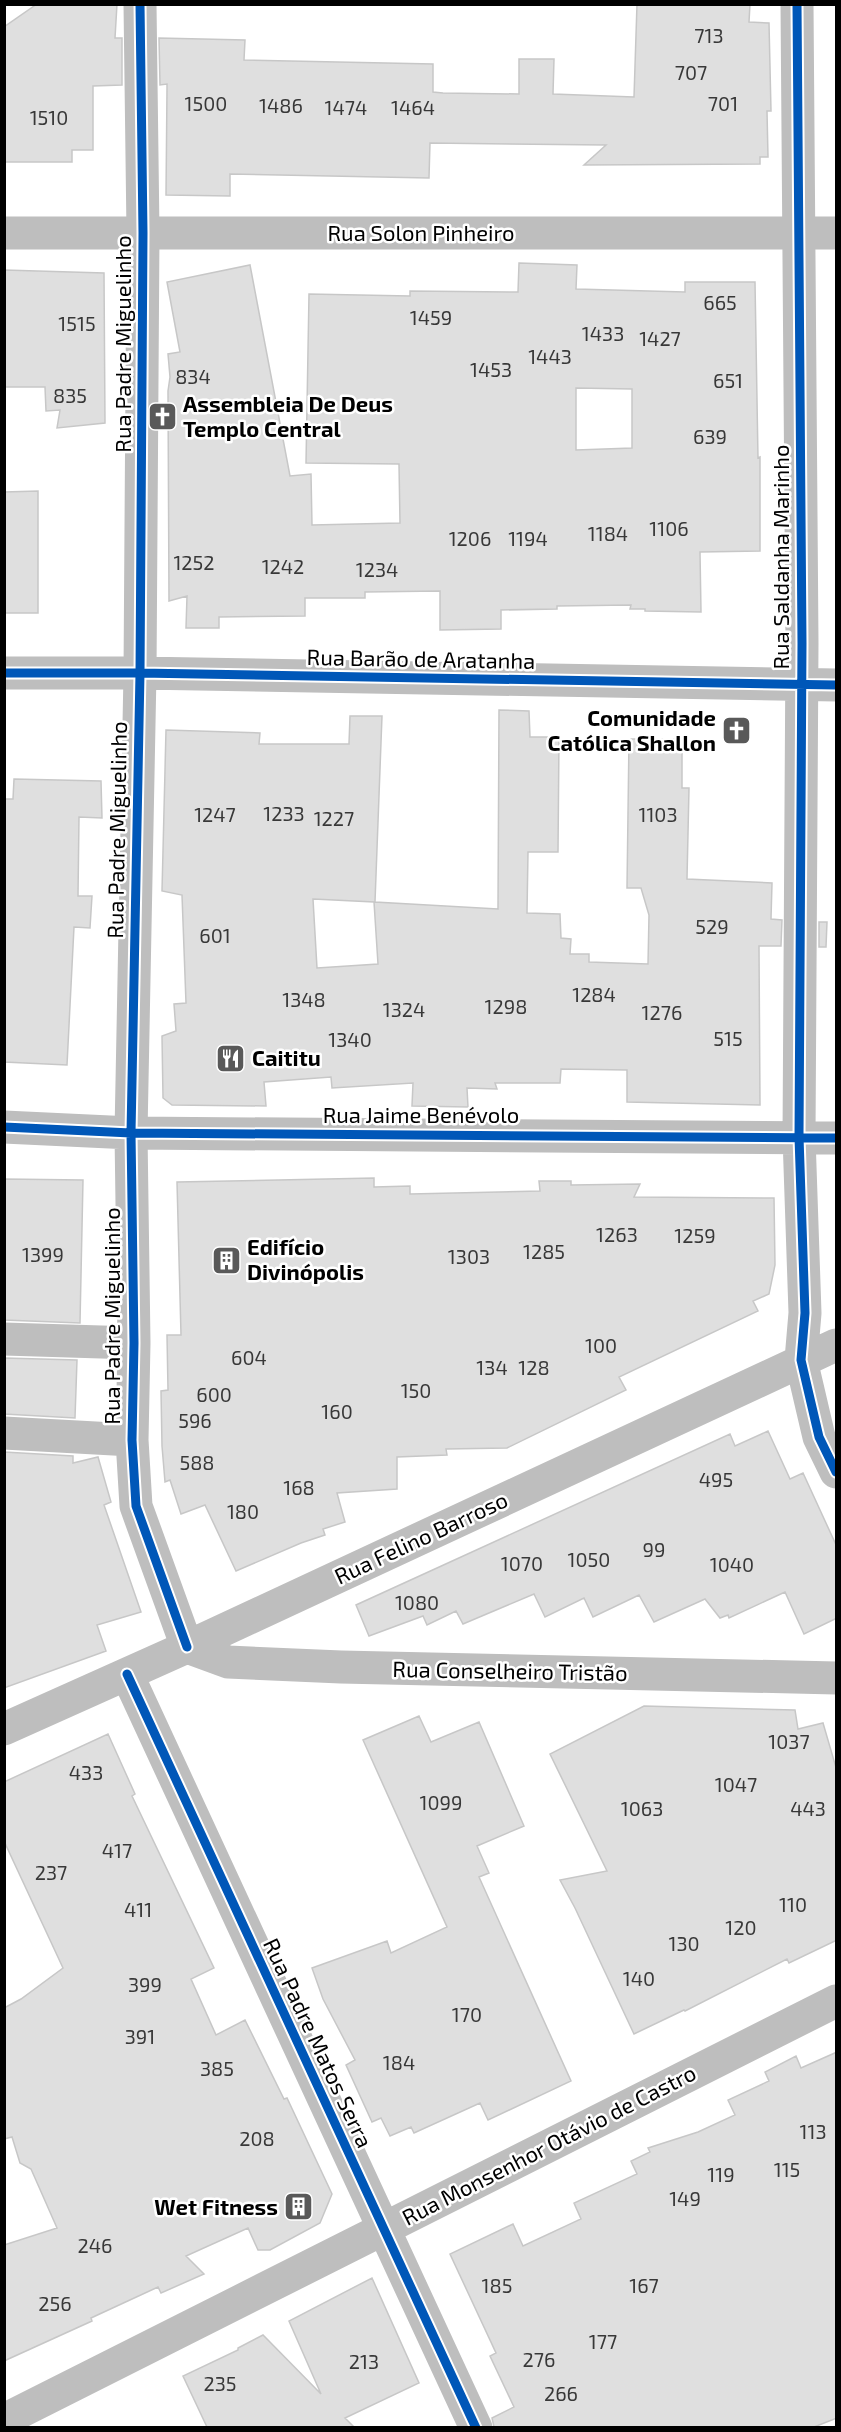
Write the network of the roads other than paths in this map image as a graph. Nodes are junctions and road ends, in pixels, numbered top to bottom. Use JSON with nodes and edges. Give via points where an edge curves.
{"nodes":[{"id":1,"x":140,"y":4,"type":"edge"},
{"id":2,"x":797,"y":4,"type":"edge"},
{"id":3,"x":4,"y":232,"type":"edge"},
{"id":4,"x":798,"y":232,"type":"junction"},
{"id":5,"x":143,"y":233,"type":"junction"},
{"id":6,"x":837,"y":233,"type":"edge"},
{"id":7,"x":4,"y":673,"type":"edge"},
{"id":8,"x":140,"y":673,"type":"junction"},
{"id":9,"x":837,"y":685,"type":"edge"},
{"id":10,"x":802,"y":686,"type":"junction"},
{"id":11,"x":4,"y":1127,"type":"edge"},
{"id":12,"x":131,"y":1133,"type":"junction"},
{"id":13,"x":799,"y":1137,"type":"junction"},
{"id":14,"x":837,"y":1138,"type":"edge"},
{"id":15,"x":4,"y":1339,"type":"edge"},
{"id":16,"x":134,"y":1344,"type":"junction"},
{"id":17,"x":837,"y":1345,"type":"edge"},
{"id":18,"x":801,"y":1360,"type":"junction"},
{"id":19,"x":4,"y":1433,"type":"edge"},
{"id":20,"x":132,"y":1440,"type":"junction"},
{"id":21,"x":837,"y":1472,"type":"edge"},
{"id":22,"x":187,"y":1647,"type":"junction"},
{"id":23,"x":127,"y":1674,"type":"junction"},
{"id":24,"x":837,"y":1678,"type":"edge"},
{"id":25,"x":4,"y":1729,"type":"edge"},
{"id":26,"x":837,"y":2001,"type":"edge"},
{"id":27,"x":382,"y":2229,"type":"junction"},
{"id":28,"x":4,"y":2420,"type":"edge"},
{"id":29,"x":476,"y":2427,"type":"edge"}],
"edges":[{"from":1,"to":5,"type":"street","name":"Rua Padre Miguelinho"},
{"from":2,"to":4,"type":"street","name":"Rua Saldanha Marinho"},
{"from":3,"to":5,"type":"street","name":"Rua Solon Pinheiro"},
{"from":4,"to":5,"type":"street","name":"Rua Solon Pinheiro"},
{"from":4,"to":6,"type":"street","name":"Rua Solon Pinheiro"},
{"from":4,"to":10,"type":"street","name":"Rua Saldanha Marinho"},
{"from":5,"to":8,"type":"street","name":"Rua Padre Miguelinho"},
{"from":7,"to":8,"type":"street","name":"Rua Barão de Aratanha"},
{"from":8,"to":10,"type":"street","name":"Rua Barão de Aratanha"},
{"from":8,"to":12,"type":"street","name":"Rua Padre Miguelinho"},
{"from":9,"to":10,"type":"street","name":"Rua Barão de Aratanha"},
{"from":10,"to":13,"type":"street","name":"Rua Saldanha Marinho"},
{"from":11,"to":12,"type":"street","name":"Rua Jaime Benévolo"},
{"from":12,"to":13,"type":"street","name":"Rua Jaime Benévolo"},
{"from":12,"to":16,"type":"street","name":"Rua Padre Miguelinho"},
{"from":13,"to":14,"type":"street","name":"Rua Jaime Benévolo"},
{"from":13,"to":18,"type":"street","name":"Rua Saldanha Marinho","via":[[805,1313]]},
{"from":15,"to":16,"type":"street"},
{"from":16,"to":20,"type":"street","name":"Rua Padre Miguelinho"},
{"from":17,"to":18,"type":"street","name":"Rua Felino Barroso"},
{"from":18,"to":21,"type":"street","name":"Rua Saldanha Marinho","via":[[819,1437]]},
{"from":18,"to":22,"type":"street","name":"Rua Felino Barroso"},
{"from":19,"to":20,"type":"street"},
{"from":20,"to":22,"type":"street","name":"Rua Padre Miguelinho","via":[[136,1506]]},
{"from":22,"to":23,"type":"street","name":"Rua Felino Barroso"},
{"from":22,"to":24,"type":"street","name":"Rua Conselheiro Tristão","via":[[228,1662]]},
{"from":23,"to":25,"type":"street","name":"Rua Felino Barroso"},
{"from":23,"to":27,"type":"street","name":"Rua Padre Matos Serra"},
{"from":26,"to":27,"type":"street","name":"Rua Monsenhor Otávio de Castro"},
{"from":27,"to":28,"type":"street","name":"Rua Monsenhor Otávio de Castro"},
{"from":27,"to":29,"type":"street","name":"Rua Padre Matos Serra"}]}
